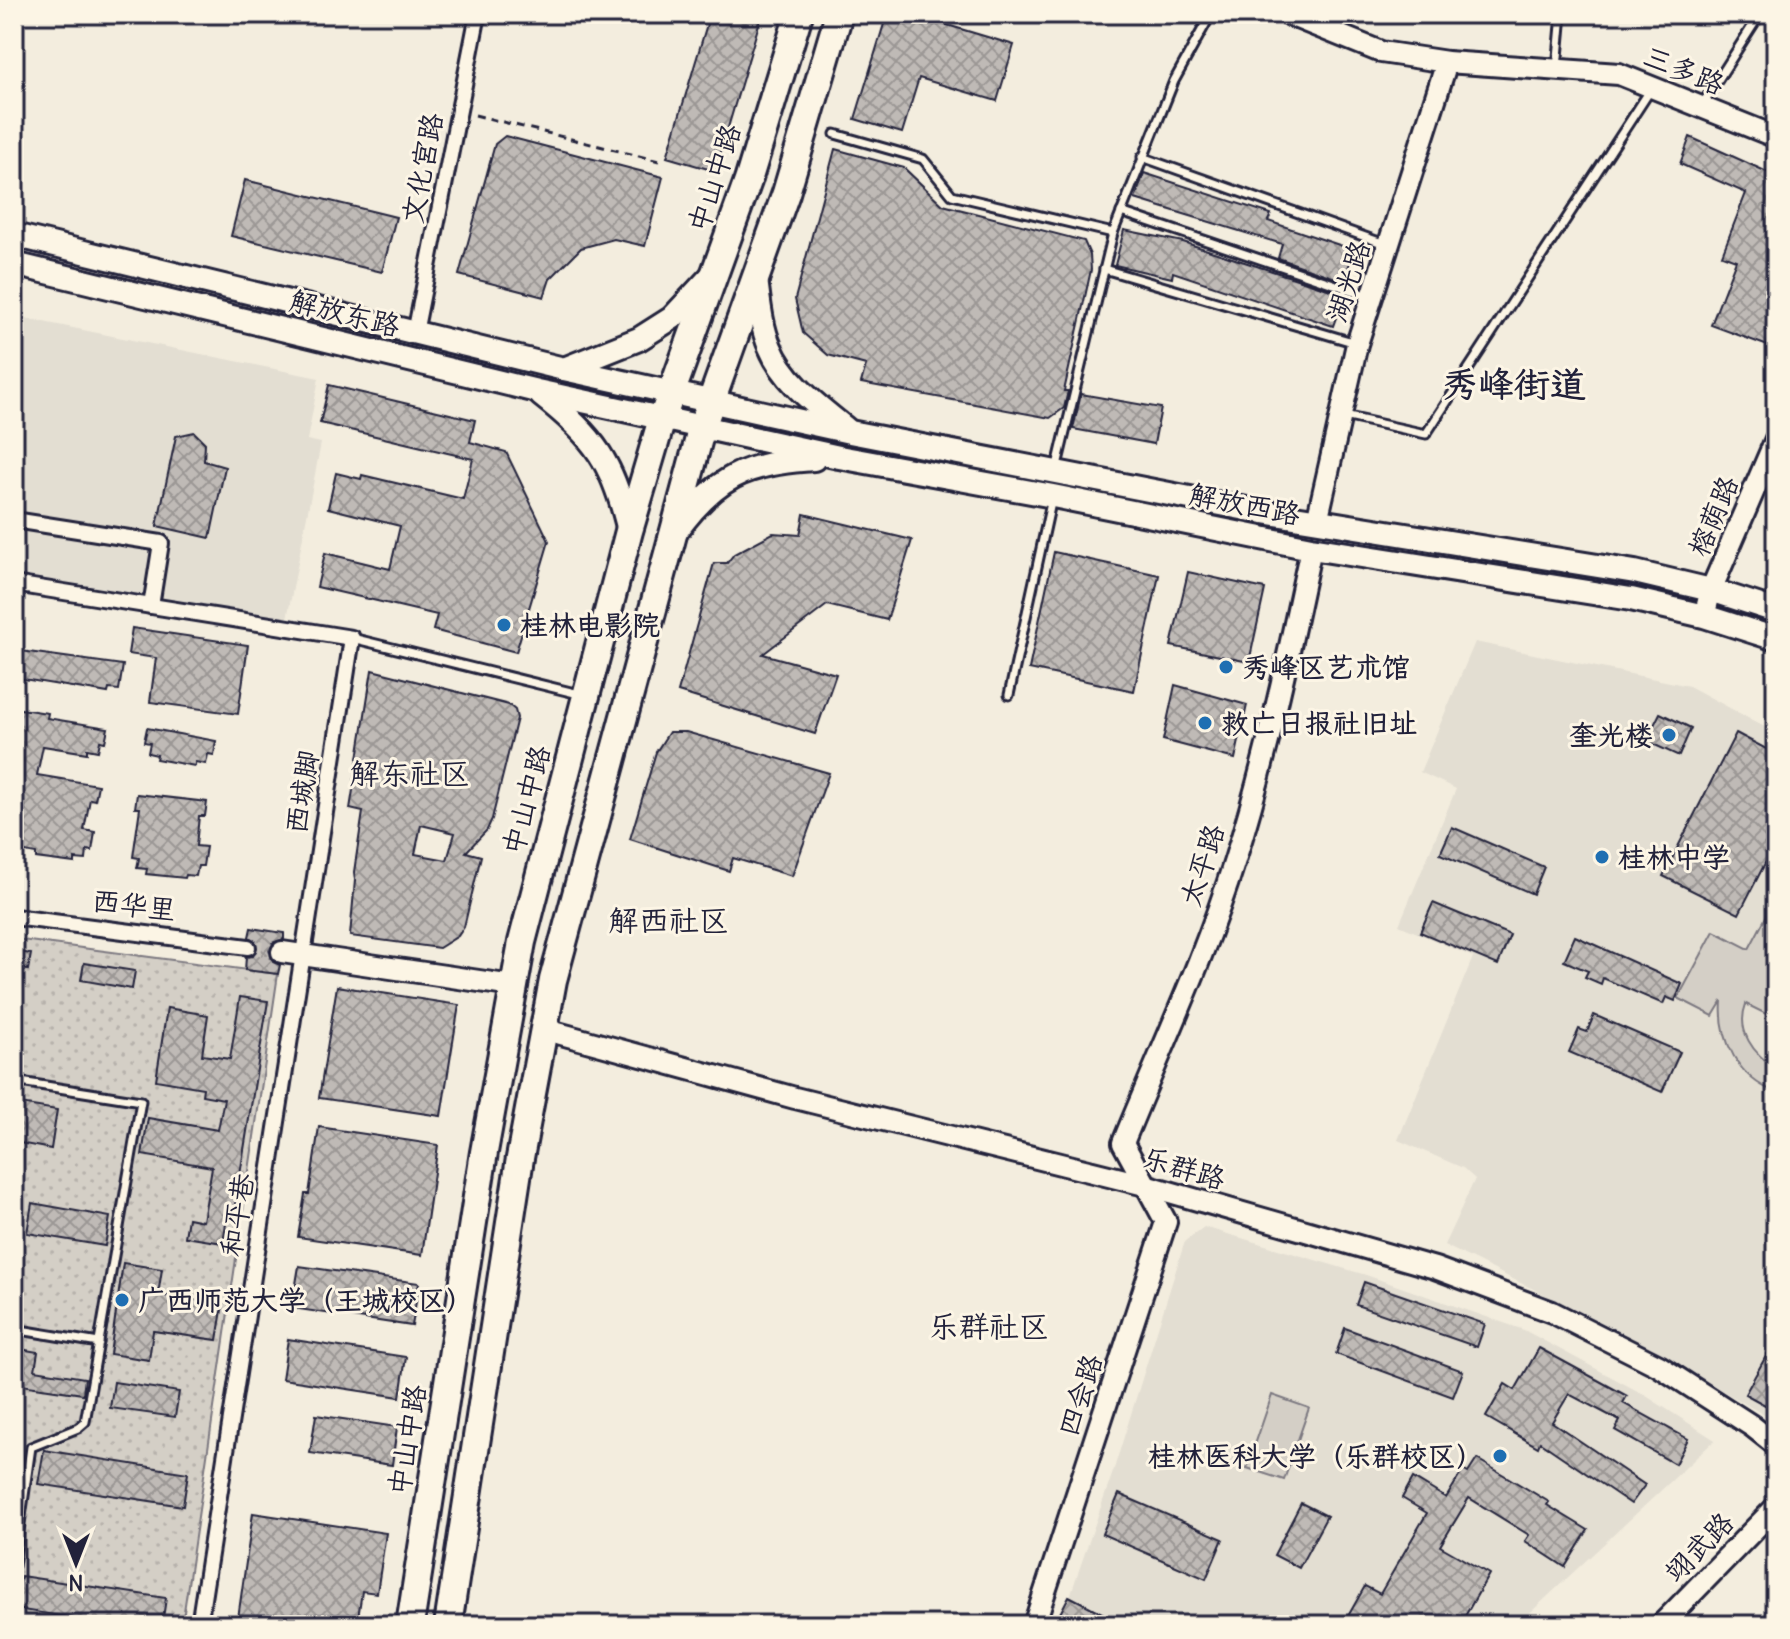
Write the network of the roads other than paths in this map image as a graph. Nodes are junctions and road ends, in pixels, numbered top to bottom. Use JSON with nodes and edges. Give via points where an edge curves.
{"nodes":[{"id":1,"x":478,"y":14,"type":"edge"},
{"id":2,"x":799,"y":14,"type":"edge"},
{"id":3,"x":839,"y":14,"type":"edge"},
{"id":4,"x":1211,"y":14,"type":"edge"},
{"id":5,"x":1287,"y":14,"type":"edge"},
{"id":6,"x":1562,"y":14,"type":"edge"},
{"id":7,"x":1760,"y":14,"type":"edge"},
{"id":8,"x":1447,"y":62,"type":"junction"},
{"id":9,"x":1557,"y":70,"type":"junction"},
{"id":10,"x":1652,"y":87,"type":"junction"},
{"id":11,"x":1701,"y":107,"type":"junction"},
{"id":12,"x":835,"y":134,"type":"dead end"},
{"id":13,"x":1776,"y":137,"type":"edge"},
{"id":14,"x":1142,"y":157,"type":"junction"},
{"id":15,"x":1121,"y":212,"type":"junction"},
{"id":16,"x":1113,"y":233,"type":"junction"},
{"id":17,"x":14,"y":235,"type":"edge"},
{"id":18,"x":1389,"y":246,"type":"junction"},
{"id":19,"x":14,"y":264,"type":"edge"},
{"id":20,"x":719,"y":267,"type":"junction"},
{"id":21,"x":1104,"y":269,"type":"junction"},
{"id":22,"x":756,"y":279,"type":"junction"},
{"id":23,"x":1372,"y":297,"type":"junction"},
{"id":24,"x":415,"y":333,"type":"junction"},
{"id":25,"x":1357,"y":344,"type":"junction"},
{"id":26,"x":564,"y":369,"type":"junction"},
{"id":27,"x":537,"y":391,"type":"junction"},
{"id":28,"x":672,"y":393,"type":"junction"},
{"id":29,"x":712,"y":402,"type":"junction"},
{"id":30,"x":1339,"y":415,"type":"junction"},
{"id":31,"x":662,"y":419,"type":"junction"},
{"id":32,"x":702,"y":427,"type":"junction"},
{"id":33,"x":850,"y":432,"type":"junction"},
{"id":34,"x":1776,"y":439,"type":"edge"},
{"id":35,"x":839,"y":457,"type":"junction"},
{"id":36,"x":1055,"y":472,"type":"junction"},
{"id":37,"x":1053,"y":496,"type":"junction"},
{"id":38,"x":14,"y":520,"type":"edge"},
{"id":39,"x":1317,"y":521,"type":"junction"},
{"id":40,"x":629,"y":531,"type":"junction"},
{"id":41,"x":670,"y":540,"type":"junction"},
{"id":42,"x":1311,"y":548,"type":"junction"},
{"id":43,"x":14,"y":584,"type":"edge"},
{"id":44,"x":1711,"y":590,"type":"junction"},
{"id":45,"x":151,"y":606,"type":"junction"},
{"id":46,"x":1776,"y":611,"type":"edge"},
{"id":47,"x":1704,"y":616,"type":"junction"},
{"id":48,"x":352,"y":638,"type":"junction"},
{"id":49,"x":1776,"y":639,"type":"edge"},
{"id":50,"x":1009,"y":695,"type":"dead end"},
{"id":51,"x":586,"y":696,"type":"junction"},
{"id":52,"x":14,"y":917,"type":"edge"},
{"id":53,"x":248,"y":947,"type":"tunnel mouth"},
{"id":54,"x":282,"y":952,"type":"tunnel mouth"},
{"id":55,"x":304,"y":955,"type":"junction"},
{"id":56,"x":513,"y":986,"type":"junction"},
{"id":57,"x":543,"y":1029,"type":"junction"},
{"id":58,"x":14,"y":1081,"type":"edge"},
{"id":59,"x":1145,"y":1185,"type":"junction"},
{"id":60,"x":14,"y":1329,"type":"edge"},
{"id":61,"x":99,"y":1343,"type":"junction"},
{"id":62,"x":1776,"y":1445,"type":"edge"},
{"id":63,"x":1776,"y":1507,"type":"edge"},
{"id":64,"x":14,"y":1566,"type":"edge"},
{"id":65,"x":199,"y":1625,"type":"edge"},
{"id":66,"x":410,"y":1625,"type":"edge"},
{"id":67,"x":448,"y":1625,"type":"edge"},
{"id":68,"x":1034,"y":1625,"type":"edge"},
{"id":69,"x":1661,"y":1625,"type":"edge"}],
"edges":[{"from":1,"to":24,"type":"street","name":"文化宫路"},
{"from":2,"to":20,"type":"highway","name":"中山中路"},
{"from":3,"to":22,"type":"highway"},
{"from":4,"to":14,"type":"lane","via":[[1174,81]]},
{"from":5,"to":8,"type":"street","name":"三多路","via":[[1381,52]]},
{"from":6,"to":9,"type":"lane"},
{"from":7,"to":11,"type":"lane"},
{"from":8,"to":9,"type":"street","name":"三多路"},
{"from":8,"to":18,"type":"street","name":"湖光路"},
{"from":9,"to":10,"type":"street","name":"三多路","via":[[1619,74]]},
{"from":10,"to":11,"type":"street","name":"三多路"},
{"from":10,"to":30,"type":"lane","via":[[1426,434]]},
{"from":11,"to":13,"type":"street","name":"三多路"},
{"from":12,"to":16,"type":"lane","via":[[923,159],[952,195]]},
{"from":14,"to":15,"type":"lane"},
{"from":14,"to":18,"type":"lane"},
{"from":15,"to":16,"type":"lane"},
{"from":15,"to":23,"type":"lane"},
{"from":16,"to":21,"type":"lane"},
{"from":17,"to":24,"type":"main road","name":"解放东路"},
{"from":18,"to":23,"type":"street","name":"湖光路"},
{"from":19,"to":27,"type":"main road","name":"解放东路"},
{"from":20,"to":26,"type":"main road","via":[[672,318],[639,339]]},
{"from":20,"to":28,"type":"highway","name":"中山中路"},
{"from":21,"to":25,"type":"lane"},
{"from":21,"to":36,"type":"lane"},
{"from":22,"to":29,"type":"highway"},
{"from":22,"to":33,"type":"main road","via":[[770,347],[783,371]]},
{"from":23,"to":25,"type":"street","name":"湖光路"},
{"from":24,"to":26,"type":"main road","name":"解放东路"},
{"from":25,"to":30,"type":"street","name":"湖光路"},
{"from":26,"to":28,"type":"main road","name":"解放东路"},
{"from":27,"to":31,"type":"main road","name":"解放东路"},
{"from":27,"to":40,"type":"main road","via":[[597,448],[620,494]]},
{"from":28,"to":29,"type":"main road","name":"解放东路"},
{"from":28,"to":31,"type":"highway","name":"中山中路"},
{"from":29,"to":32,"type":"highway"},
{"from":29,"to":33,"type":"main road","name":"解放西路"},
{"from":30,"to":39,"type":"street","name":"湖光路"},
{"from":31,"to":32,"type":"main road","name":"解放东路"},
{"from":31,"to":40,"type":"highway","name":"中山中路"},
{"from":32,"to":35,"type":"main road","name":"解放西路"},
{"from":32,"to":41,"type":"highway"},
{"from":33,"to":36,"type":"main road","name":"解放西路"},
{"from":34,"to":44,"type":"street","name":"榕荫路"},
{"from":35,"to":37,"type":"main road","name":"解放西路"},
{"from":35,"to":41,"type":"main road","via":[[793,460],[732,476],[707,493]]},
{"from":36,"to":39,"type":"main road","name":"解放西路"},
{"from":37,"to":42,"type":"main road","name":"解放西路"},
{"from":37,"to":50,"type":"lane"},
{"from":38,"to":45,"type":"street","via":[[161,543]]},
{"from":39,"to":44,"type":"main road","name":"解放西路","via":[[1635,572]]},
{"from":40,"to":51,"type":"highway","name":"中山中路"},
{"from":41,"to":57,"type":"highway"},
{"from":42,"to":47,"type":"main road","name":"解放西路","via":[[1631,599]]},
{"from":42,"to":59,"type":"street","name":"太平路","via":[[1235,861],[1123,1143]]},
{"from":43,"to":45,"type":"street"},
{"from":44,"to":46,"type":"main road","name":"解放西路"},
{"from":44,"to":47,"type":"street","name":"榕荫路"},
{"from":45,"to":48,"type":"street"},
{"from":47,"to":49,"type":"main road","name":"解放西路"},
{"from":48,"to":51,"type":"lane"},
{"from":48,"to":55,"type":"street","name":"西城脚"},
{"from":51,"to":56,"type":"highway","name":"中山中路"},
{"from":52,"to":53,"type":"street","name":"西华里"},
{"from":54,"to":55,"type":"street"},
{"from":55,"to":56,"type":"street"},
{"from":55,"to":65,"type":"street","name":"和平巷"},
{"from":56,"to":66,"type":"highway","name":"中山中路"},
{"from":57,"to":59,"type":"street","name":"乐群路"},
{"from":57,"to":67,"type":"highway"},
{"from":58,"to":61,"type":"lane","via":[[141,1101]]},
{"from":59,"to":62,"type":"street","name":"乐群路","via":[[1435,1268],[1552,1312],[1659,1366]]},
{"from":59,"to":68,"type":"street","name":"四会路","via":[[1166,1222]]},
{"from":60,"to":61,"type":"lane"},
{"from":61,"to":64,"type":"lane","via":[[84,1423],[31,1447]]},
{"from":63,"to":69,"type":"street","name":"翊武路"}]}
